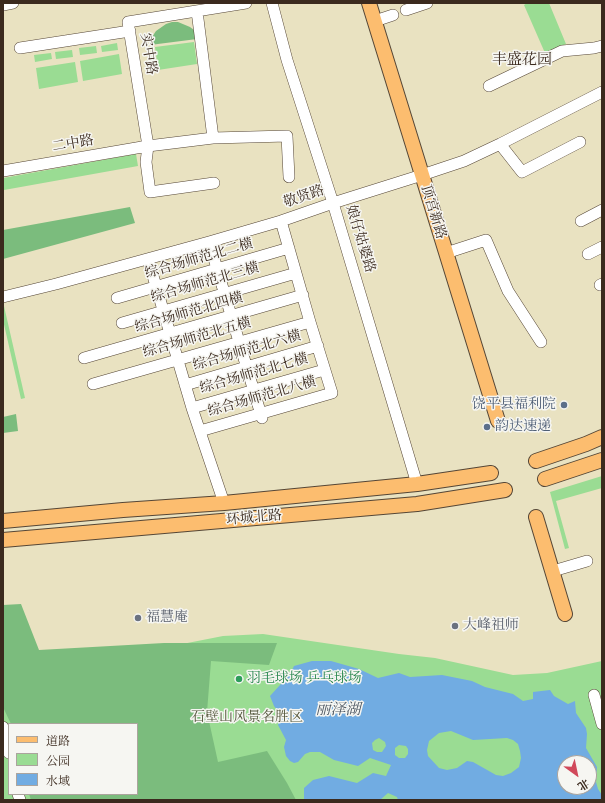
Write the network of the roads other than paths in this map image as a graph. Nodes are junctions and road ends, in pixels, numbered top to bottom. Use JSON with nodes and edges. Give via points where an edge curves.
{"nodes":[{"id":1,"x":13,"y":3,"type":"edge"},
{"id":2,"x":246,"y":3,"type":"edge"},
{"id":3,"x":272,"y":3,"type":"edge"},
{"id":4,"x":369,"y":3,"type":"edge"},
{"id":5,"x":427,"y":3,"type":"edge"},
{"id":6,"x":3,"y":5,"type":"edge"},
{"id":7,"x":206,"y":8,"type":"edge"},
{"id":8,"x":406,"y":10,"type":"dead end"},
{"id":9,"x":393,"y":15,"type":"dead end"},
{"id":10,"x":375,"y":21,"type":"junction"},
{"id":11,"x":130,"y":31,"type":"junction"},
{"id":12,"x":602,"y":46,"type":"edge"},
{"id":13,"x":20,"y":48,"type":"dead end"},
{"id":14,"x":489,"y":86,"type":"dead end"},
{"id":15,"x":602,"y":92,"type":"edge"},
{"id":16,"x":213,"y":138,"type":"junction"},
{"id":17,"x":580,"y":142,"type":"dead end"},
{"id":18,"x":500,"y":144,"type":"junction"},
{"id":19,"x":148,"y":146,"type":"junction"},
{"id":20,"x":3,"y":171,"type":"edge"},
{"id":21,"x":422,"y":175,"type":"junction"},
{"id":22,"x":289,"y":176,"type":"dead end"},
{"id":23,"x":214,"y":183,"type":"dead end"},
{"id":24,"x":333,"y":203,"type":"junction"},
{"id":25,"x":602,"y":210,"type":"edge"},
{"id":26,"x":281,"y":220,"type":"junction"},
{"id":27,"x":581,"y":221,"type":"dead end"},
{"id":28,"x":209,"y":242,"type":"junction"},
{"id":29,"x":602,"y":247,"type":"edge"},
{"id":30,"x":289,"y":248,"type":"junction"},
{"id":31,"x":446,"y":253,"type":"junction"},
{"id":32,"x":588,"y":254,"type":"dead end"},
{"id":33,"x":148,"y":259,"type":"junction"},
{"id":34,"x":218,"y":269,"type":"junction"},
{"id":35,"x":296,"y":273,"type":"junction"},
{"id":36,"x":157,"y":287,"type":"junction"},
{"id":37,"x":224,"y":293,"type":"junction"},
{"id":38,"x":303,"y":296,"type":"junction"},
{"id":39,"x":3,"y":297,"type":"edge"},
{"id":40,"x":117,"y":298,"type":"dead end"},
{"id":41,"x":164,"y":311,"type":"junction"},
{"id":42,"x":231,"y":317,"type":"junction"},
{"id":43,"x":310,"y":322,"type":"junction"},
{"id":44,"x":122,"y":323,"type":"dead end"},
{"id":45,"x":171,"y":334,"type":"junction"},
{"id":46,"x":239,"y":342,"type":"junction"},
{"id":47,"x":541,"y":342,"type":"dead end"},
{"id":48,"x":318,"y":346,"type":"junction"},
{"id":49,"x":84,"y":358,"type":"dead end"},
{"id":50,"x":178,"y":360,"type":"junction"},
{"id":51,"x":246,"y":367,"type":"junction"},
{"id":52,"x":324,"y":370,"type":"junction"},
{"id":53,"x":93,"y":384,"type":"dead end"},
{"id":54,"x":185,"y":385,"type":"junction"},
{"id":55,"x":254,"y":390,"type":"junction"},
{"id":56,"x":192,"y":408,"type":"junction"},
{"id":57,"x":261,"y":416,"type":"junction"},
{"id":58,"x":498,"y":421,"type":"dead end"},
{"id":59,"x":200,"y":431,"type":"junction"},
{"id":60,"x":602,"y":437,"type":"edge"},
{"id":61,"x":602,"y":460,"type":"edge"},
{"id":62,"x":536,"y":461,"type":"dead end"},
{"id":63,"x":491,"y":473,"type":"dead end"},
{"id":64,"x":545,"y":479,"type":"dead end"},
{"id":65,"x":417,"y":484,"type":"junction"},
{"id":66,"x":504,"y":490,"type":"dead end"},
{"id":67,"x":224,"y":503,"type":"junction"},
{"id":68,"x":536,"y":517,"type":"dead end"},
{"id":69,"x":3,"y":521,"type":"edge"},
{"id":70,"x":3,"y":540,"type":"edge"},
{"id":71,"x":587,"y":561,"type":"dead end"},
{"id":72,"x":553,"y":571,"type":"junction"},
{"id":73,"x":565,"y":614,"type":"dead end"},
{"id":74,"x":594,"y":695,"type":"dead end"},
{"id":75,"x":602,"y":724,"type":"edge"},
{"id":76,"x":3,"y":727,"type":"edge"},
{"id":77,"x":8,"y":739,"type":"edge"}],
"edges":[{"from":1,"to":6,"type":"street"},
{"from":2,"to":7,"type":"street"},
{"from":3,"to":24,"type":"street","name":"娘仔姑婆路"},
{"from":4,"to":10,"type":"main road","name":"顶宫新路"},
{"from":5,"to":8,"type":"street"},
{"from":7,"to":11,"type":"street","name":"实中路","via":[[128,22]]},
{"from":7,"to":16,"type":"street"},
{"from":9,"to":10,"type":"street"},
{"from":10,"to":21,"type":"main road","name":"顶宫新路"},
{"from":11,"to":13,"type":"street"},
{"from":11,"to":19,"type":"street","name":"实中路"},
{"from":12,"to":14,"type":"street","via":[[562,51]]},
{"from":15,"to":18,"type":"street","name":"敬贤路"},
{"from":16,"to":19,"type":"street","name":"二中路"},
{"from":16,"to":22,"type":"street","name":"二中路","via":[[287,136]]},
{"from":17,"to":18,"type":"street","via":[[522,172]]},
{"from":18,"to":21,"type":"street","name":"敬贤路"},
{"from":19,"to":20,"type":"street","name":"二中路"},
{"from":19,"to":23,"type":"street","name":"实中路","via":[[146,162],[150,192]]},
{"from":21,"to":24,"type":"street","name":"敬贤路"},
{"from":21,"to":31,"type":"main road","name":"顶宫新路"},
{"from":24,"to":26,"type":"street","name":"敬贤路"},
{"from":24,"to":65,"type":"street","name":"娘仔姑婆路"},
{"from":25,"to":27,"type":"street"},
{"from":26,"to":28,"type":"street","name":"敬贤路"},
{"from":26,"to":30,"type":"street"},
{"from":28,"to":33,"type":"street","name":"敬贤路"},
{"from":28,"to":34,"type":"street"},
{"from":29,"to":32,"type":"street"},
{"from":30,"to":34,"type":"street","name":"综合场师范北二横"},
{"from":30,"to":35,"type":"street"},
{"from":31,"to":47,"type":"street","via":[[486,240],[508,291]]},
{"from":31,"to":58,"type":"main road","name":"顶宫新路"},
{"from":33,"to":36,"type":"street"},
{"from":33,"to":39,"type":"street","name":"敬贤路"},
{"from":34,"to":36,"type":"street","name":"综合场师范北二横"},
{"from":34,"to":37,"type":"street"},
{"from":35,"to":37,"type":"street","name":"综合场师范北三横"},
{"from":35,"to":38,"type":"street"},
{"from":36,"to":40,"type":"street","name":"综合场师范北二横"},
{"from":36,"to":41,"type":"street"},
{"from":37,"to":41,"type":"street","name":"综合场师范北三横"},
{"from":37,"to":42,"type":"street"},
{"from":38,"to":42,"type":"street","name":"综合场师范北四横"},
{"from":38,"to":43,"type":"street"},
{"from":41,"to":44,"type":"street","name":"综合场师范北三横"},
{"from":41,"to":45,"type":"street"},
{"from":42,"to":45,"type":"street","name":"综合场师范北四横"},
{"from":42,"to":46,"type":"street"},
{"from":43,"to":46,"type":"street","name":"综合场师范北五横"},
{"from":43,"to":48,"type":"street"},
{"from":45,"to":49,"type":"street","name":"综合场师范北四横"},
{"from":45,"to":50,"type":"street"},
{"from":46,"to":50,"type":"street","name":"综合场师范北五横"},
{"from":46,"to":51,"type":"street"},
{"from":48,"to":51,"type":"street","name":"综合场师范北六横"},
{"from":48,"to":52,"type":"street"},
{"from":50,"to":53,"type":"street","name":"综合场师范北五横"},
{"from":50,"to":54,"type":"street"},
{"from":51,"to":54,"type":"street","name":"综合场师范北六横"},
{"from":51,"to":55,"type":"street"},
{"from":52,"to":55,"type":"street","name":"综合场师范北七横"},
{"from":52,"to":57,"type":"street","name":"综合场师范北八横","via":[[332,393]]},
{"from":54,"to":56,"type":"street"},
{"from":55,"to":56,"type":"street","name":"综合场师范北七横"},
{"from":55,"to":57,"type":"street"},
{"from":56,"to":59,"type":"street"},
{"from":57,"to":59,"type":"street","name":"综合场师范北八横"},
{"from":59,"to":67,"type":"street"},
{"from":60,"to":62,"type":"main road"},
{"from":61,"to":64,"type":"main road"},
{"from":63,"to":65,"type":"main road","name":"环城北路"},
{"from":65,"to":67,"type":"main road","name":"环城北路"},
{"from":66,"to":70,"type":"main road","name":"环城北路","via":[[417,504]]},
{"from":67,"to":69,"type":"main road","name":"环城北路"},
{"from":68,"to":72,"type":"main road"},
{"from":71,"to":72,"type":"street"},
{"from":72,"to":73,"type":"main road"},
{"from":74,"to":75,"type":"street"},
{"from":76,"to":77,"type":"street"}]}
